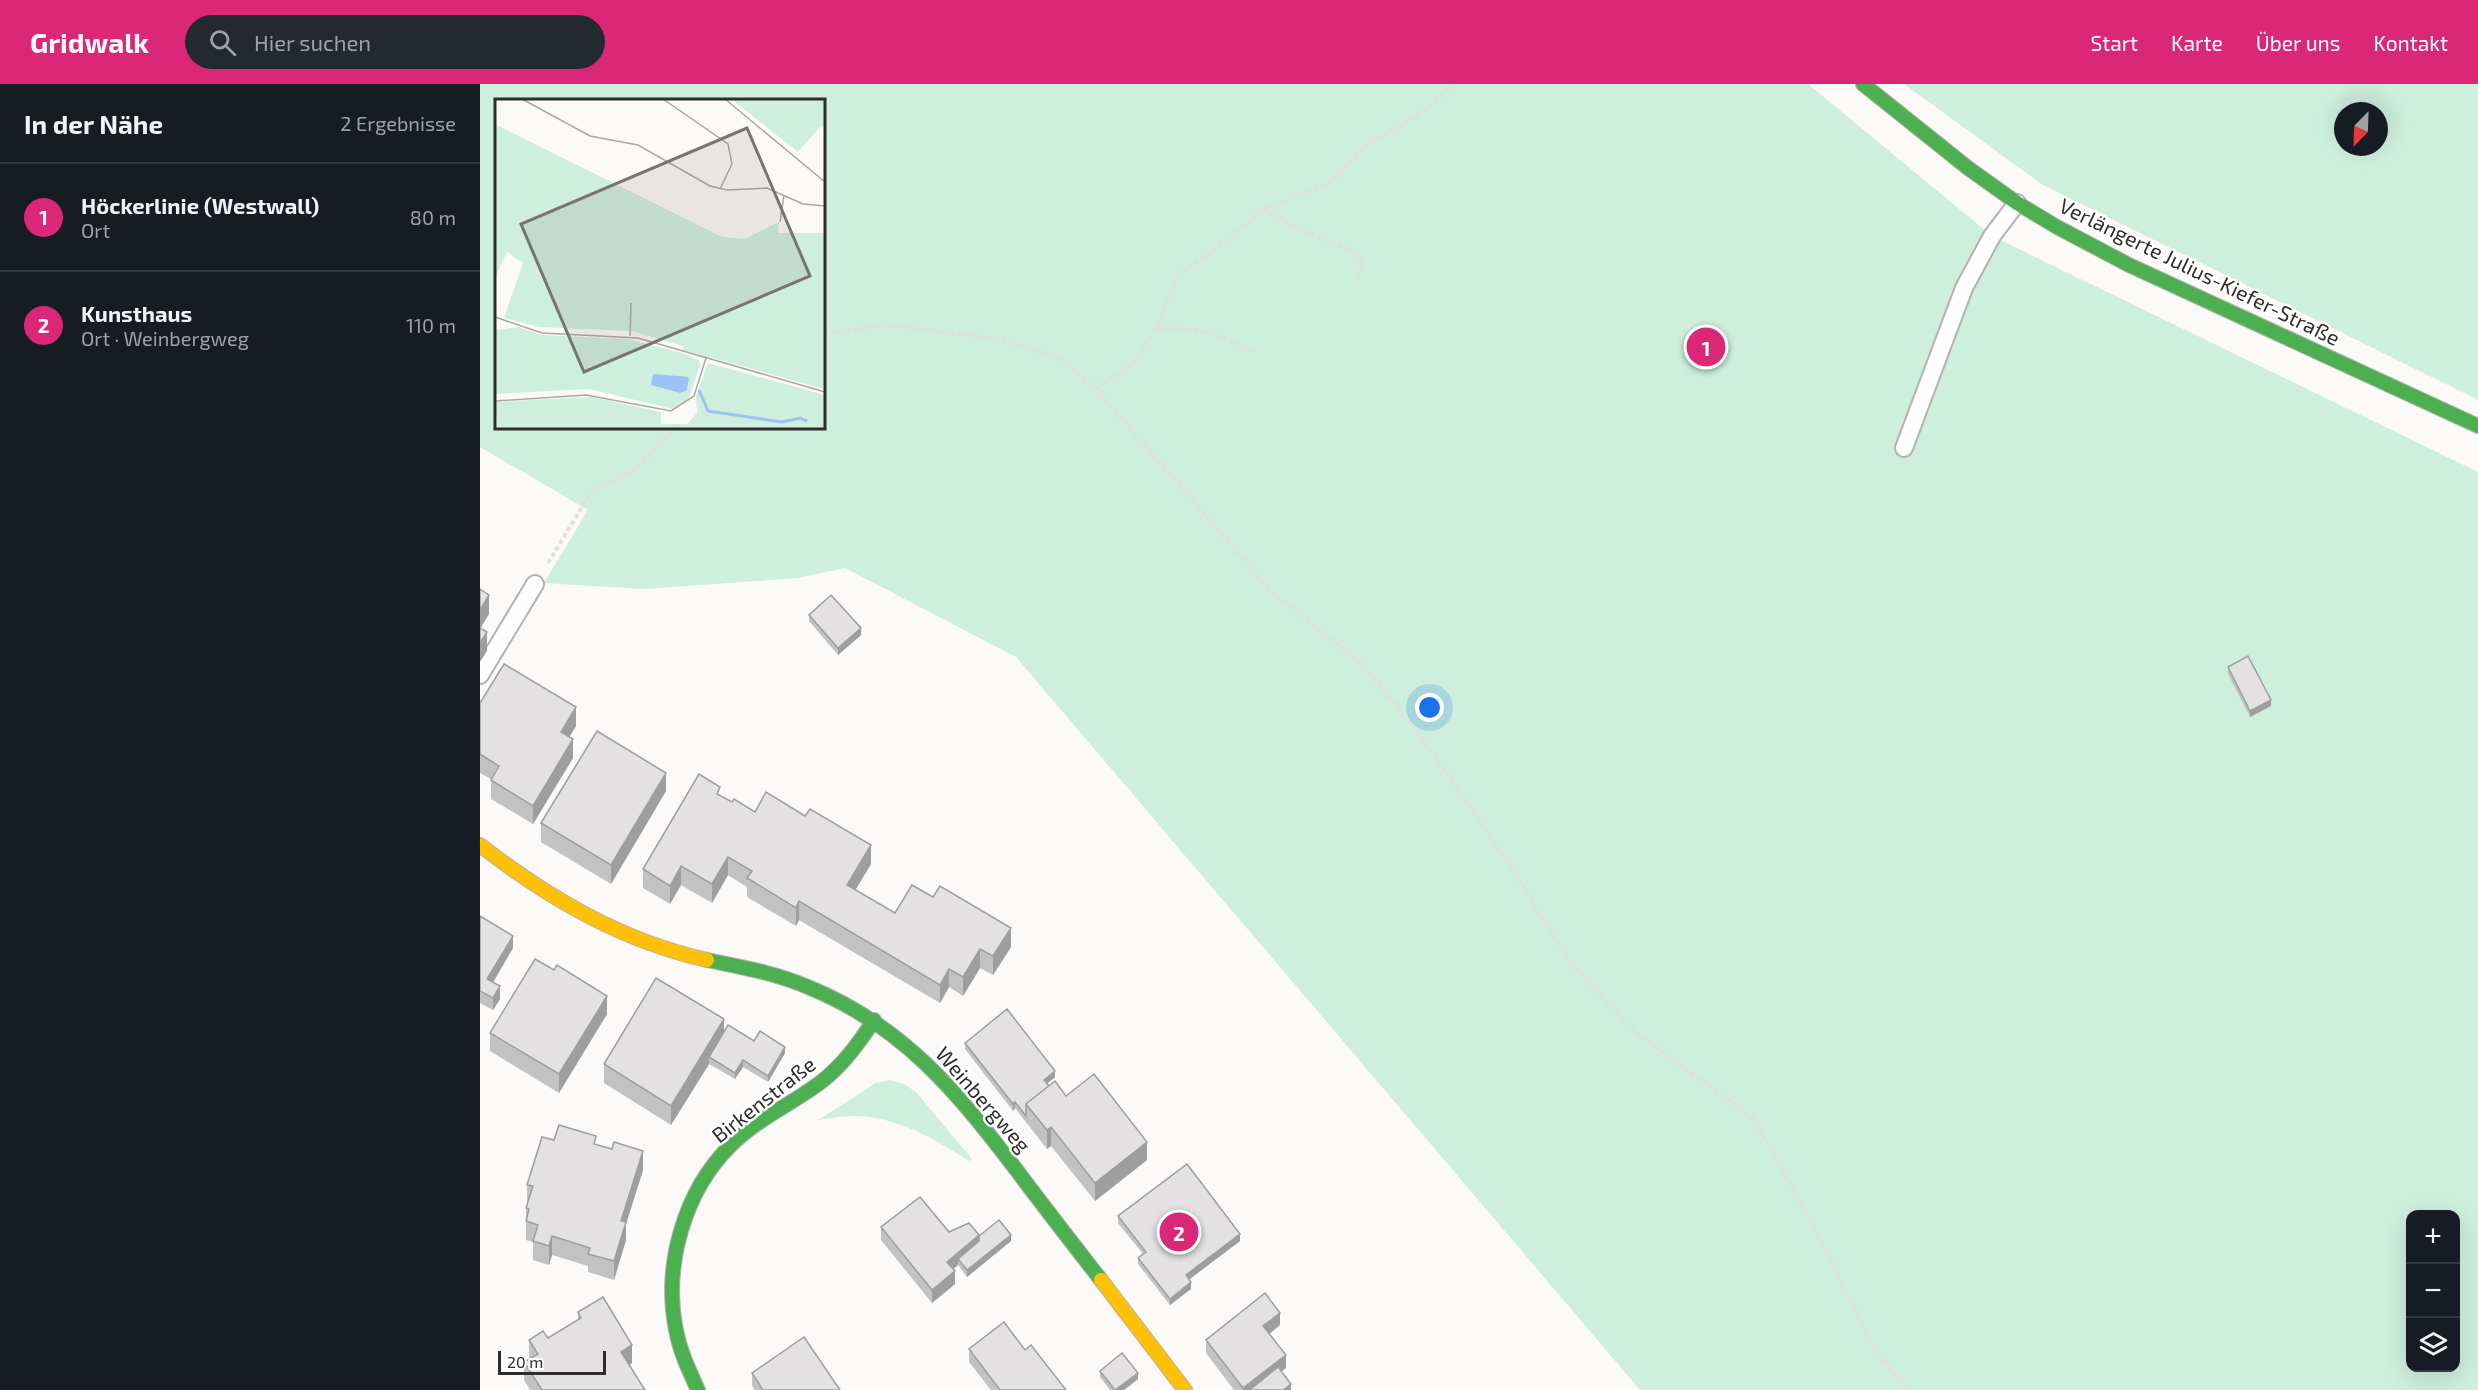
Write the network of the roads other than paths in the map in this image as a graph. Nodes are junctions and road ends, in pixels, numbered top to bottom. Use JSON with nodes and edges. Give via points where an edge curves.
{"nodes":[{"id":1,"x":1863,"y":84,"type":"edge"},
{"id":2,"x":2016,"y":203,"type":"junction"},
{"id":3,"x":2478,"y":426,"type":"edge"},
{"id":4,"x":1904,"y":448,"type":"dead end"},
{"id":5,"x":535,"y":584,"type":"dead end"},
{"id":6,"x":480,"y":675,"type":"edge"},
{"id":7,"x":480,"y":844,"type":"edge"},
{"id":8,"x":874,"y":1020,"type":"junction"},
{"id":9,"x":698,"y":1390,"type":"edge"},
{"id":10,"x":1185,"y":1390,"type":"edge"}],
"edges":[{"from":1,"to":2,"type":"street","name":"Verlängerte Julius-Kiefer-Straße"},
{"from":2,"to":3,"type":"street","name":"Verlängerte Julius-Kiefer-Straße","via":[[2129,265]]},
{"from":2,"to":4,"type":"lane","via":[[1992,236],[1964,288]]},
{"from":5,"to":6,"type":"lane"},
{"from":7,"to":8,"type":"street","name":"Weinbergweg","via":[[520,877],[618,931],[666,950],[781,977],[824,993]]},
{"from":8,"to":9,"type":"street","name":"Birkenstraße","via":[[843,1061],[822,1081],[731,1146],[708,1174],[685,1214],[674,1254],[673,1297],[676,1334]]},
{"from":8,"to":10,"type":"street","name":"Weinbergweg","via":[[942,1077],[966,1104]]}]}
